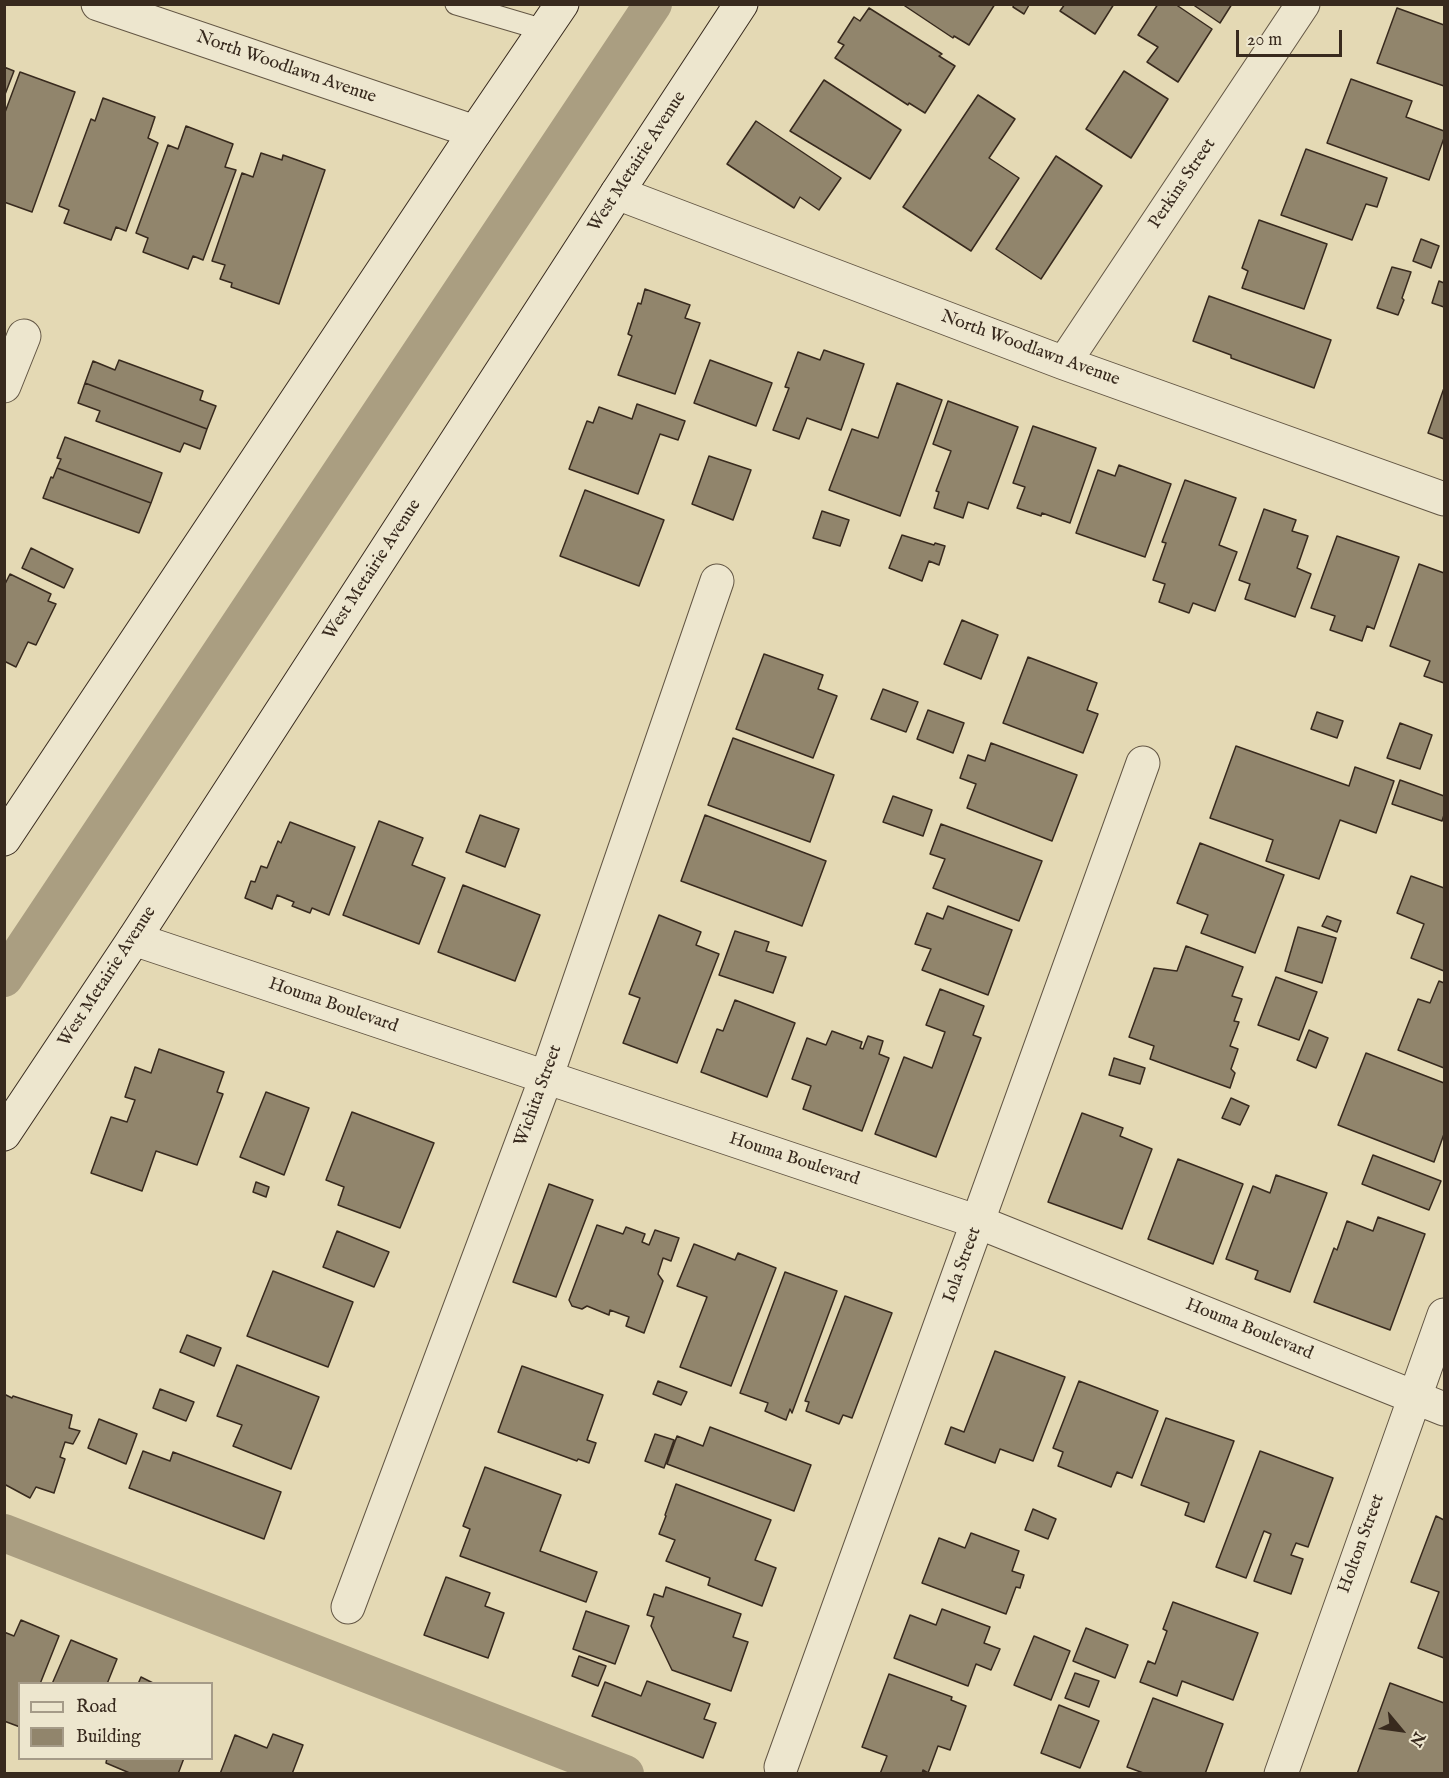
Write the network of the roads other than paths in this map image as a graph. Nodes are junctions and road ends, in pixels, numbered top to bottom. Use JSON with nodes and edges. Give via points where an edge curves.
{"nodes":[{"id":1,"x":98,"y":4,"type":"edge"},
{"id":2,"x":456,"y":4,"type":"edge"},
{"id":3,"x":741,"y":4,"type":"edge"},
{"id":4,"x":1303,"y":4,"type":"edge"},
{"id":5,"x":553,"y":17,"type":"edge"},
{"id":6,"x":475,"y":132,"type":"junction"},
{"id":7,"x":617,"y":193,"type":"junction"},
{"id":8,"x":24,"y":336,"type":"dead end"},
{"id":9,"x":1064,"y":363,"type":"junction"},
{"id":10,"x":4,"y":386,"type":"edge"},
{"id":11,"x":1444,"y":499,"type":"edge"},
{"id":12,"x":717,"y":581,"type":"dead end"},
{"id":13,"x":1143,"y":764,"type":"dead end"},
{"id":14,"x":4,"y":839,"type":"edge"},
{"id":15,"x":134,"y":939,"type":"junction"},
{"id":16,"x":58,"y":1053,"type":"junction"},
{"id":17,"x":546,"y":1078,"type":"junction"},
{"id":18,"x":4,"y":1107,"type":"edge"},
{"id":19,"x":4,"y":1134,"type":"edge"},
{"id":20,"x":978,"y":1222,"type":"junction"},
{"id":21,"x":1444,"y":1315,"type":"edge"},
{"id":22,"x":1415,"y":1396,"type":"junction"},
{"id":23,"x":1444,"y":1409,"type":"edge"},
{"id":24,"x":348,"y":1607,"type":"dead end"},
{"id":25,"x":781,"y":1767,"type":"dead end"},
{"id":26,"x":1281,"y":1773,"type":"edge"}],
"edges":[{"from":1,"to":6,"type":"street","name":"North Woodlawn Avenue"},
{"from":2,"to":5,"type":"lane"},
{"from":3,"to":7,"type":"street","name":"West Metairie Avenue"},
{"from":4,"to":9,"type":"street","name":"Perkins Street"},
{"from":5,"to":6,"type":"street"},
{"from":6,"to":14,"type":"street"},
{"from":7,"to":9,"type":"street","name":"North Woodlawn Avenue"},
{"from":7,"to":15,"type":"street","name":"West Metairie Avenue"},
{"from":8,"to":10,"type":"street"},
{"from":9,"to":11,"type":"street","name":"North Woodlawn Avenue"},
{"from":12,"to":17,"type":"street","name":"Wichita Street"},
{"from":13,"to":20,"type":"street","name":"Iola Street"},
{"from":15,"to":16,"type":"street","name":"West Metairie Avenue"},
{"from":15,"to":17,"type":"street","name":"Houma Boulevard"},
{"from":16,"to":18,"type":"street"},
{"from":16,"to":19,"type":"street","name":"West Metairie Avenue"},
{"from":17,"to":20,"type":"street","name":"Houma Boulevard"},
{"from":17,"to":24,"type":"street","name":"Wichita Street"},
{"from":20,"to":22,"type":"street","name":"Houma Boulevard"},
{"from":20,"to":25,"type":"street","name":"Iola Street"},
{"from":21,"to":22,"type":"street","name":"Holton Street"},
{"from":22,"to":23,"type":"street","name":"Houma Boulevard"},
{"from":22,"to":26,"type":"street","name":"Holton Street"}]}
